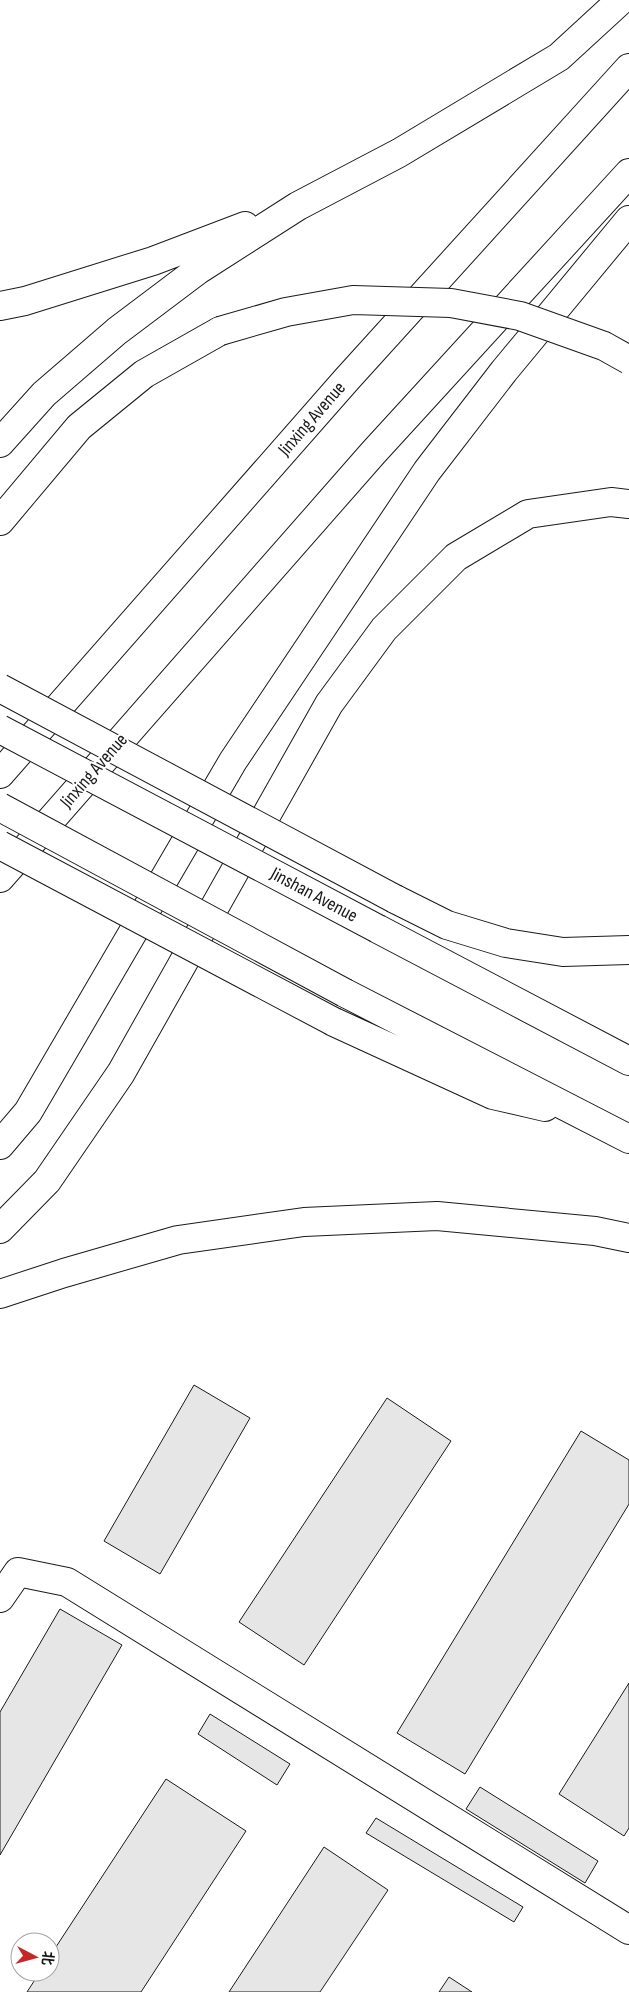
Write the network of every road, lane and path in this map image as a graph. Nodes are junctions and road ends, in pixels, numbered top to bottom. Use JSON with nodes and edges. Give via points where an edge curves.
{"nodes":[{"id":1,"x":621,"y":0,"type":"edge"},
{"id":2,"x":629,"y":68,"type":"edge"},
{"id":3,"x":629,"y":174,"type":"edge"},
{"id":4,"x":298,"y":206,"type":"junction"},
{"id":5,"x":629,"y":220,"type":"edge"},
{"id":6,"x":0,"y":306,"type":"edge"},
{"id":7,"x":629,"y":360,"type":"edge"},
{"id":8,"x":0,"y":444,"type":"edge"},
{"id":9,"x":629,"y":504,"type":"edge"},
{"id":10,"x":0,"y":521,"type":"edge"},
{"id":11,"x":0,"y":688,"type":"edge"},
{"id":12,"x":0,"y":729,"type":"edge"},
{"id":13,"x":0,"y":774,"type":"edge"},
{"id":14,"x":0,"y":807,"type":"edge"},
{"id":15,"x":0,"y":845,"type":"edge"},
{"id":16,"x":0,"y":878,"type":"edge"},
{"id":17,"x":629,"y":950,"type":"edge"},
{"id":18,"x":629,"y":1061,"type":"edge"},
{"id":19,"x":587,"y":1117,"type":"junction"},
{"id":20,"x":629,"y":1139,"type":"edge"},
{"id":21,"x":0,"y":1145,"type":"edge"},
{"id":22,"x":0,"y":1229,"type":"edge"},
{"id":23,"x":629,"y":1238,"type":"edge"},
{"id":24,"x":0,"y":1294,"type":"edge"},
{"id":25,"x":0,"y":1598,"type":"edge"},
{"id":26,"x":628,"y":1926,"type":"edge"}],
"edges":[{"from":1,"to":4,"type":"main road","via":[[560,57],[399,153]]},
{"from":2,"to":13,"type":"main road","name":"Jinxing Avenue","via":[[347,379]]},
{"from":3,"to":16,"type":"main road","name":"Jinxing Avenue","via":[[373,453]]},
{"from":4,"to":6,"type":"main road","via":[[153,261]]},
{"from":4,"to":8,"type":"main road","via":[[198,270],[117,331],[44,394]]},
{"from":5,"to":21,"type":"main road","via":[[504,370],[427,470],[233,761],[28,1112]]},
{"from":7,"to":10,"type":"main road","bridge":true,"via":[[604,346],[520,316],[451,303],[354,300],[286,312],[220,331],[144,374],[79,427]]},
{"from":9,"to":22,"type":"main road","via":[[611,502],[528,514],[456,557],[384,629],[329,704],[121,1073],[47,1181]]},
{"from":11,"to":17,"type":"main road","bridge":true,"via":[[447,925],[506,943],[563,952]]},
{"from":12,"to":18,"type":"main road","name":"Jinshan Avenue","bridge":true},
{"from":14,"to":19,"type":"main road","bridge":true,"via":[[345,993]]},
{"from":15,"to":19,"type":"main road","bridge":true,"via":[[334,1022],[493,1095]]},
{"from":19,"to":20,"type":"main road"},
{"from":23,"to":24,"type":"main road","via":[[595,1231],[437,1216],[304,1222],[178,1240]]},
{"from":25,"to":26,"type":"main road","via":[[18,1572],[67,1582]]}]}
